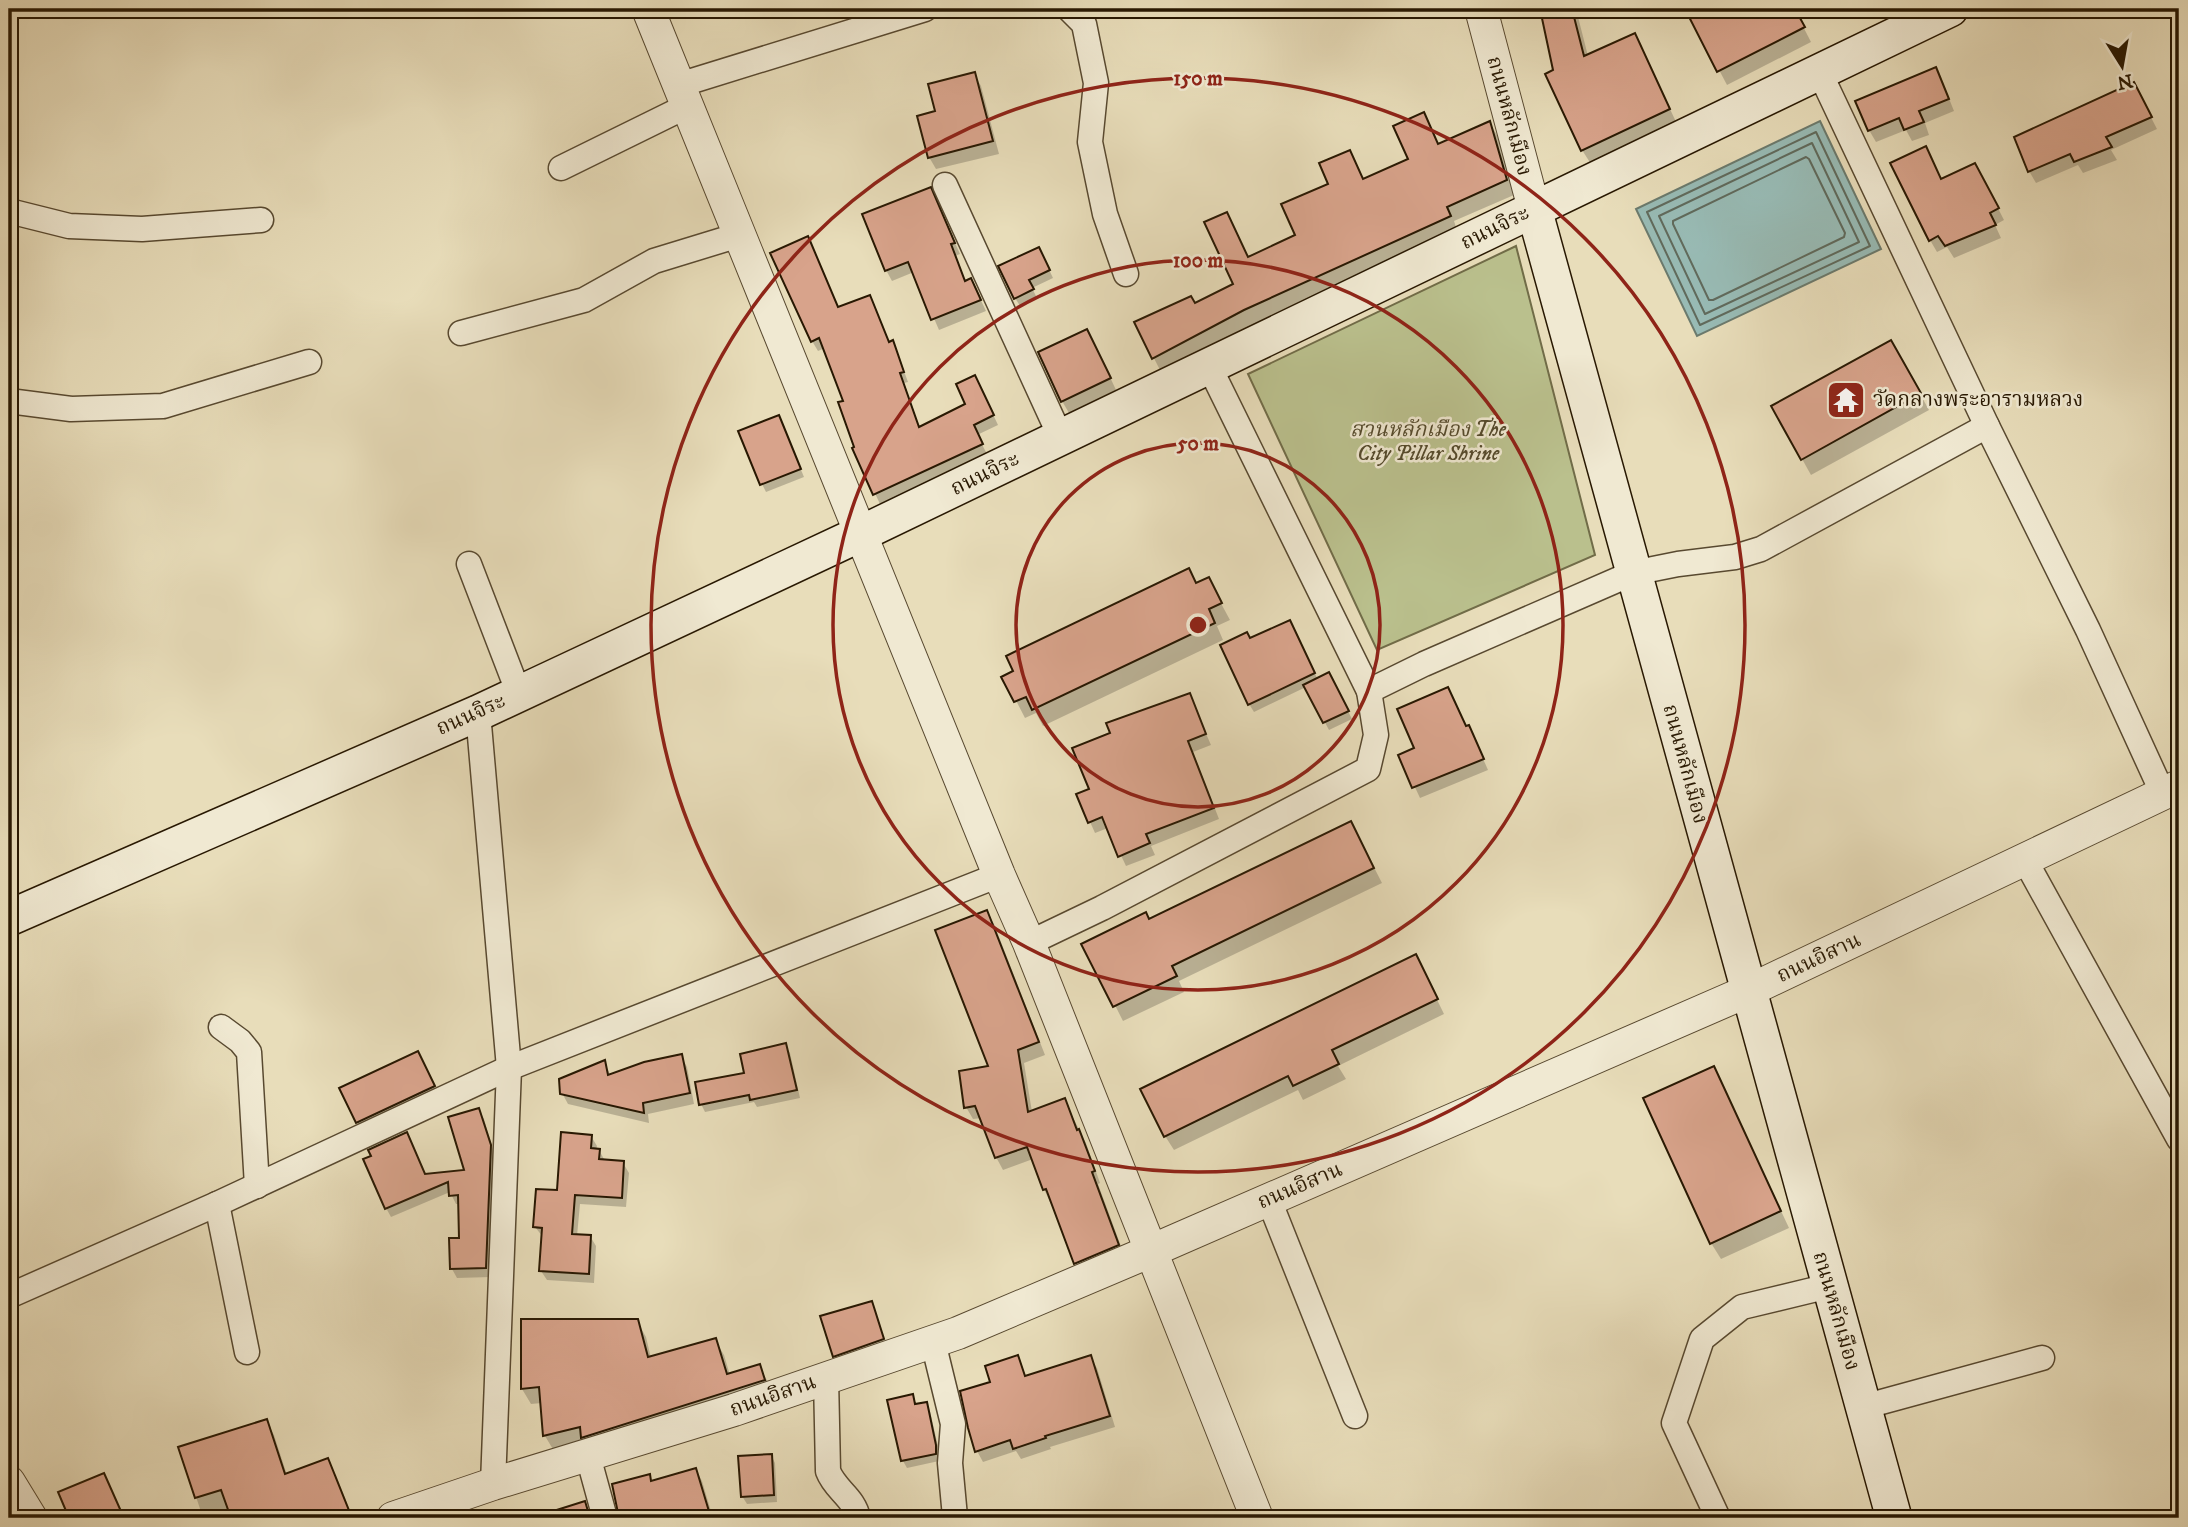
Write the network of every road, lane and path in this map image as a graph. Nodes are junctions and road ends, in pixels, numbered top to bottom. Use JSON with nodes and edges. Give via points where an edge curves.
{"nodes":[{"id":1,"x":648,"y":9,"type":"edge"},
{"id":2,"x":925,"y":9,"type":"edge"},
{"id":3,"x":1069,"y":9,"type":"edge"},
{"id":4,"x":1481,"y":9,"type":"edge"},
{"id":5,"x":1950,"y":9,"type":"edge"},
{"id":6,"x":1819,"y":71,"type":"junction"},
{"id":7,"x":683,"y":95,"type":"junction"},
{"id":8,"x":561,"y":168,"type":"dead end"},
{"id":9,"x":945,"y":185,"type":"dead end"},
{"id":10,"x":1534,"y":209,"type":"junction"},
{"id":11,"x":9,"y":211,"type":"edge"},
{"id":12,"x":261,"y":220,"type":"dead end"},
{"id":13,"x":739,"y":235,"type":"junction"},
{"id":14,"x":1126,"y":274,"type":"dead end"},
{"id":15,"x":461,"y":333,"type":"dead end"},
{"id":16,"x":309,"y":362,"type":"dead end"},
{"id":17,"x":1209,"y":366,"type":"junction"},
{"id":18,"x":9,"y":401,"type":"edge"},
{"id":19,"x":1987,"y":426,"type":"junction"},
{"id":20,"x":1061,"y":438,"type":"junction"},
{"id":21,"x":860,"y":534,"type":"junction"},
{"id":22,"x":469,"y":564,"type":"dead end"},
{"id":23,"x":1633,"y":573,"type":"junction"},
{"id":24,"x":1368,"y":691,"type":"junction"},
{"id":25,"x":519,"y":694,"type":"junction"},
{"id":26,"x":478,"y":713,"type":"junction"},
{"id":27,"x":2171,"y":790,"type":"edge"},
{"id":28,"x":2025,"y":860,"type":"junction"},
{"id":29,"x":999,"y":875,"type":"junction"},
{"id":30,"x":9,"y":918,"type":"edge"},
{"id":31,"x":1029,"y":943,"type":"junction"},
{"id":32,"x":1748,"y":991,"type":"junction"},
{"id":33,"x":221,"y":1027,"type":"dead end"},
{"id":34,"x":509,"y":1068,"type":"junction"},
{"id":35,"x":2179,"y":1139,"type":"edge"},
{"id":36,"x":257,"y":1186,"type":"junction"},
{"id":37,"x":1269,"y":1200,"type":"junction"},
{"id":38,"x":217,"y":1204,"type":"junction"},
{"id":39,"x":1151,"y":1251,"type":"junction"},
{"id":40,"x":1829,"y":1286,"type":"junction"},
{"id":41,"x":9,"y":1296,"type":"edge"},
{"id":42,"x":933,"y":1342,"type":"junction"},
{"id":43,"x":247,"y":1352,"type":"dead end"},
{"id":44,"x":2042,"y":1359,"type":"dead end"},
{"id":45,"x":826,"y":1378,"type":"junction"},
{"id":46,"x":1863,"y":1407,"type":"junction"},
{"id":47,"x":1355,"y":1416,"type":"dead end"},
{"id":48,"x":588,"y":1457,"type":"junction"},
{"id":49,"x":9,"y":1482,"type":"edge"},
{"id":50,"x":493,"y":1484,"type":"junction"},
{"id":51,"x":450,"y":1509,"type":"edge"},
{"id":52,"x":955,"y":1517,"type":"edge"},
{"id":53,"x":31,"y":1518,"type":"edge"},
{"id":54,"x":393,"y":1518,"type":"edge"},
{"id":55,"x":605,"y":1518,"type":"edge"},
{"id":56,"x":858,"y":1518,"type":"edge"},
{"id":57,"x":1257,"y":1518,"type":"edge"},
{"id":58,"x":1718,"y":1518,"type":"edge"},
{"id":59,"x":1894,"y":1518,"type":"edge"}],
"edges":[{"from":1,"to":7,"type":"street"},
{"from":2,"to":7,"type":"street"},
{"from":3,"to":14,"type":"street","via":[[1084,24],[1096,83],[1090,142],[1105,214]]},
{"from":4,"to":10,"type":"street","name":"ถนนหลักเมือง"},
{"from":5,"to":6,"type":"main road","name":"ถนนจิระ"},
{"from":6,"to":10,"type":"main road","name":"ถนนจิระ"},
{"from":6,"to":19,"type":"street"},
{"from":7,"to":8,"type":"street"},
{"from":7,"to":13,"type":"street"},
{"from":9,"to":20,"type":"street"},
{"from":10,"to":17,"type":"main road","name":"ถนนจิระ"},
{"from":10,"to":23,"type":"main road","name":"ถนนหลักเมือง"},
{"from":11,"to":12,"type":"street","via":[[69,226],[142,229]]},
{"from":13,"to":15,"type":"street","via":[[654,261],[584,300]]},
{"from":13,"to":21,"type":"street"},
{"from":16,"to":18,"type":"street","via":[[163,406],[71,409]]},
{"from":17,"to":20,"type":"main road","name":"ถนนจิระ"},
{"from":17,"to":24,"type":"street"},
{"from":19,"to":23,"type":"street","via":[[1761,550]]},
{"from":19,"to":27,"type":"street"},
{"from":20,"to":21,"type":"main road","name":"ถนนจิระ"},
{"from":21,"to":25,"type":"main road","name":"ถนนจิระ"},
{"from":21,"to":29,"type":"street"},
{"from":22,"to":25,"type":"street"},
{"from":23,"to":24,"type":"street"},
{"from":23,"to":32,"type":"main road","name":"ถนนหลักเมือง"},
{"from":24,"to":31,"type":"street","via":[[1376,735],[1368,769]]},
{"from":25,"to":26,"type":"main road","name":"ถนนจิระ"},
{"from":26,"to":30,"type":"main road","name":"ถนนจิระ"},
{"from":26,"to":34,"type":"street"},
{"from":27,"to":28,"type":"street","name":"ถนนอิสาน"},
{"from":28,"to":32,"type":"street","name":"ถนนอิสาน"},
{"from":28,"to":35,"type":"street"},
{"from":29,"to":31,"type":"street"},
{"from":29,"to":34,"type":"street"},
{"from":31,"to":39,"type":"street"},
{"from":32,"to":37,"type":"street","name":"ถนนอิสาน"},
{"from":32,"to":40,"type":"main road","name":"ถนนหลักเมือง"},
{"from":33,"to":36,"type":"street","via":[[249,1052]]},
{"from":34,"to":36,"type":"street"},
{"from":34,"to":50,"type":"street"},
{"from":36,"to":38,"type":"street"},
{"from":37,"to":39,"type":"street","name":"ถนนอิสาน"},
{"from":37,"to":47,"type":"street"},
{"from":38,"to":41,"type":"street"},
{"from":38,"to":43,"type":"street"},
{"from":39,"to":42,"type":"street","name":"ถนนอิสาน"},
{"from":39,"to":57,"type":"street"},
{"from":40,"to":46,"type":"main road","name":"ถนนหลักเมือง"},
{"from":40,"to":58,"type":"street","via":[[1742,1307],[1702,1339],[1674,1423]]},
{"from":42,"to":45,"type":"street","name":"ถนนอิสาน"},
{"from":42,"to":52,"type":"street","via":[[953,1424],[950,1463]]},
{"from":44,"to":46,"type":"street"},
{"from":45,"to":48,"type":"street","name":"ถนนอิสาน"},
{"from":45,"to":56,"type":"street","via":[[828,1471]]},
{"from":46,"to":59,"type":"main road","name":"ถนนหลักเมือง"},
{"from":48,"to":50,"type":"street","name":"ถนนอิสาน"},
{"from":48,"to":55,"type":"street"},
{"from":49,"to":53,"type":"street"},
{"from":50,"to":51,"type":"street","name":"ถนนอิสาน"},
{"from":51,"to":54,"type":"street","name":"ถนนอิสาน"}]}
